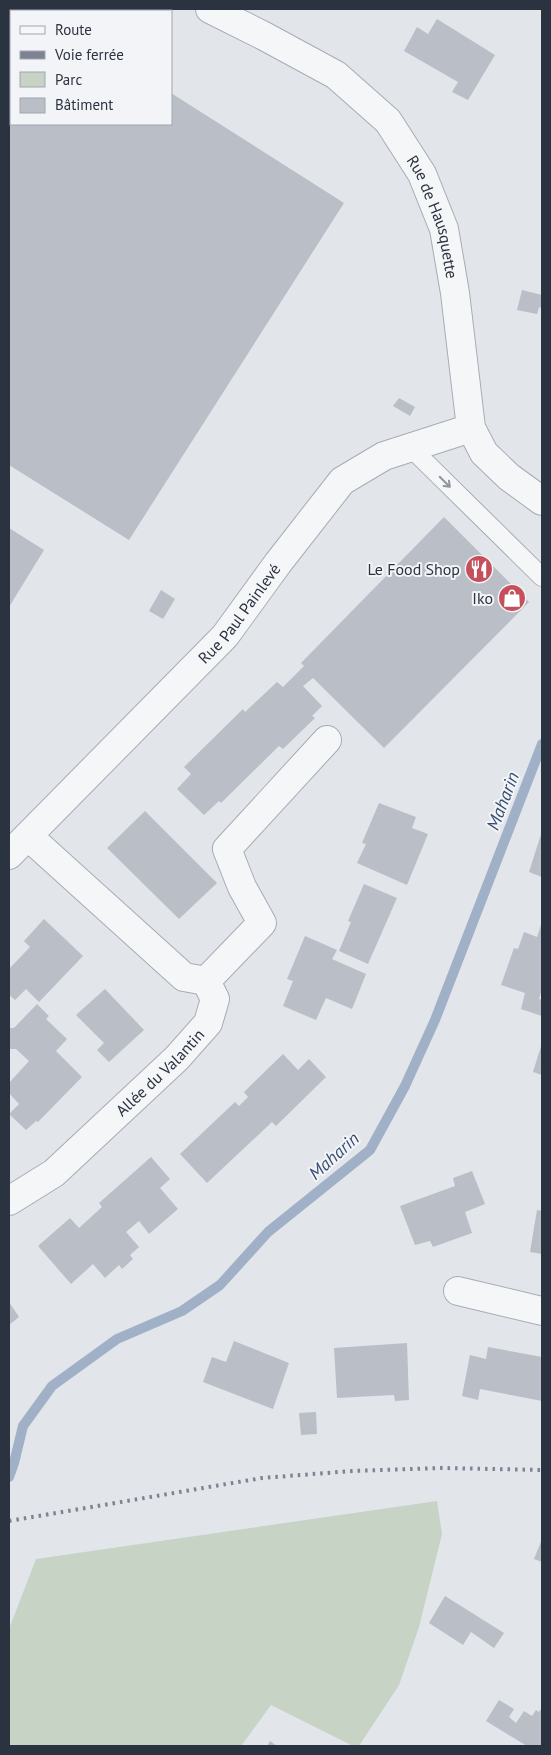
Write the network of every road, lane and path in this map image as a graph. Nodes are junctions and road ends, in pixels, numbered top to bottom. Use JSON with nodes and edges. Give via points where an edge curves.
{"nodes":[{"id":1,"x":210,"y":9,"type":"edge"},
{"id":2,"x":471,"y":428,"type":"junction"},
{"id":3,"x":410,"y":447,"type":"junction"},
{"id":4,"x":542,"y":501,"type":"edge"},
{"id":5,"x":542,"y":577,"type":"edge"},
{"id":6,"x":326,"y":740,"type":"dead end"},
{"id":7,"x":28,"y":836,"type":"junction"},
{"id":8,"x":9,"y":855,"type":"edge"},
{"id":9,"x":206,"y":981,"type":"junction"},
{"id":10,"x":9,"y":1201,"type":"edge"},
{"id":11,"x":458,"y":1291,"type":"dead end"},
{"id":12,"x":542,"y":1311,"type":"edge"}],
"edges":[{"from":1,"to":2,"type":"street","name":"Rue de Hausquette","via":[[336,75],[388,121],[422,174],[444,229]]},
{"from":2,"to":3,"type":"street","name":"Rue Paul Painlevé"},
{"from":2,"to":4,"type":"street","name":"Rue de Hausquette","via":[[484,453],[509,477]]},
{"from":3,"to":5,"type":"lane","one_way":true},
{"from":3,"to":7,"type":"street","name":"Rue Paul Painlevé","via":[[384,456],[342,481],[225,636]]},
{"from":6,"to":9,"type":"street","via":[[227,849],[242,887],[262,923]]},
{"from":7,"to":8,"type":"street","name":"Rue Paul Painlevé"},
{"from":7,"to":9,"type":"street","via":[[184,977]]},
{"from":9,"to":10,"type":"street","name":"Allée du Valantin","via":[[215,999],[208,1023],[177,1058],[54,1173]]},
{"from":11,"to":12,"type":"street"}]}
